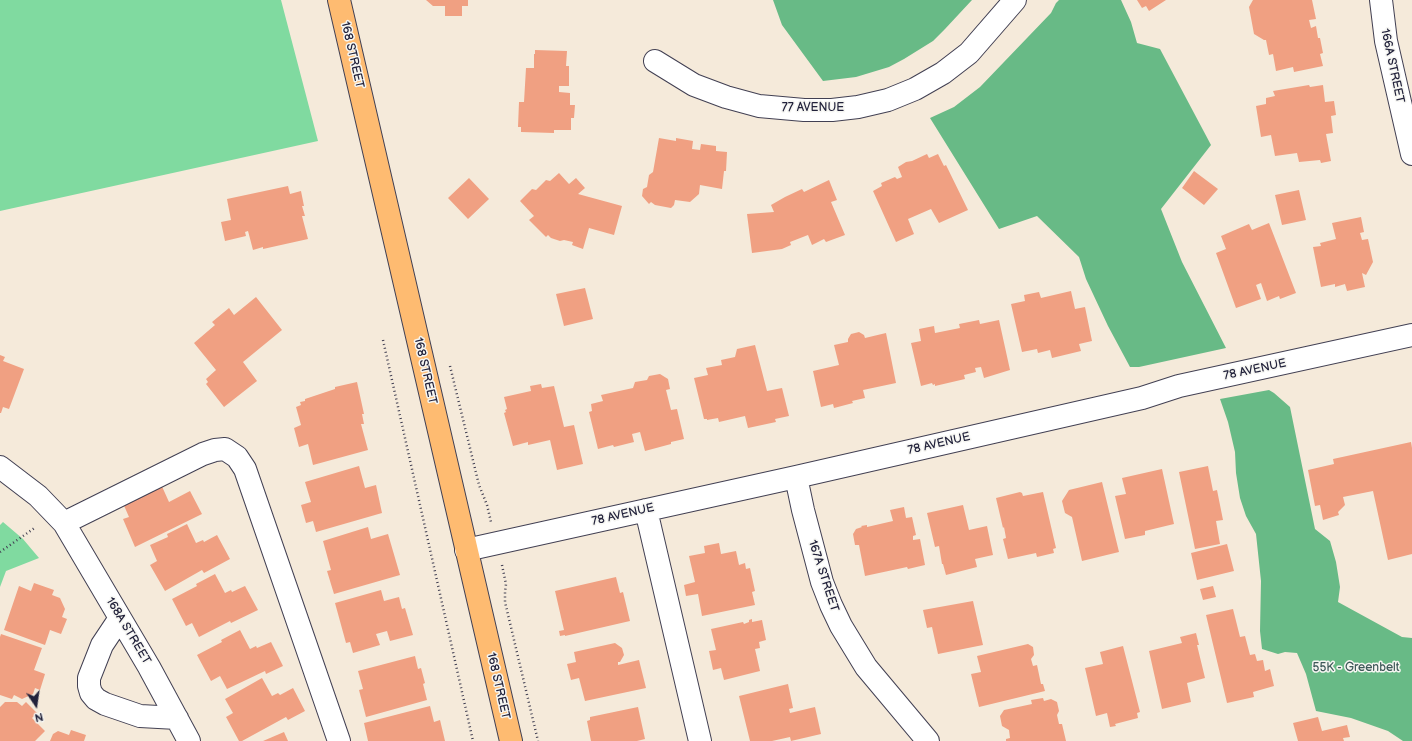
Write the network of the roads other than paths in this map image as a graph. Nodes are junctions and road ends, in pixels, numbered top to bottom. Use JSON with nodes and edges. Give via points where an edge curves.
{"nodes":[{"id":1,"x":339,"y":0,"type":"edge"},
{"id":2,"x":1015,"y":0,"type":"edge"},
{"id":3,"x":1381,"y":0,"type":"edge"},
{"id":4,"x":655,"y":61,"type":"dead end"},
{"id":5,"x":1412,"y":154,"type":"edge"},
{"id":6,"x":1412,"y":335,"type":"edge"},
{"id":7,"x":0,"y":467,"type":"edge"},
{"id":8,"x":796,"y":477,"type":"junction"},
{"id":9,"x":646,"y":510,"type":"junction"},
{"id":10,"x":64,"y":523,"type":"junction"},
{"id":11,"x":466,"y":550,"type":"junction"},
{"id":12,"x":120,"y":618,"type":"junction"},
{"id":13,"x":177,"y":718,"type":"junction"},
{"id":14,"x":189,"y":741,"type":"edge"},
{"id":15,"x":339,"y":741,"type":"edge"},
{"id":16,"x":511,"y":741,"type":"edge"},
{"id":17,"x":700,"y":741,"type":"edge"},
{"id":18,"x":928,"y":741,"type":"edge"}],
"edges":[{"from":1,"to":11,"type":"main road","name":"168 STREET"},
{"from":2,"to":4,"type":"street","name":"77 AVENUE","via":[[969,53],[943,73],[888,100],[858,107],[804,110],[759,106],[694,85]]},
{"from":3,"to":5,"type":"street","name":"166A STREET","via":[[1386,41]]},
{"from":6,"to":8,"type":"street","name":"78 AVENUE","via":[[1179,386],[1142,398]]},
{"from":7,"to":10,"type":"street","name":"168A STREET","via":[[38,496]]},
{"from":8,"to":9,"type":"street","name":"78 AVENUE"},
{"from":8,"to":18,"type":"street","name":"167A STREET","via":[[820,576],[841,626],[866,667]]},
{"from":9,"to":11,"type":"street","name":"78 AVENUE"},
{"from":9,"to":17,"type":"street"},
{"from":10,"to":12,"type":"street","name":"168A STREET"},
{"from":10,"to":15,"type":"street","via":[[203,454],[225,449],[237,457],[245,469]]},
{"from":11,"to":16,"type":"main road","name":"168 STREET"},
{"from":12,"to":13,"type":"street","name":"168A STREET"},
{"from":12,"to":13,"type":"street","via":[[102,645],[89,678],[91,693],[105,704],[140,716]]},
{"from":13,"to":14,"type":"street","name":"168A STREET"}]}
